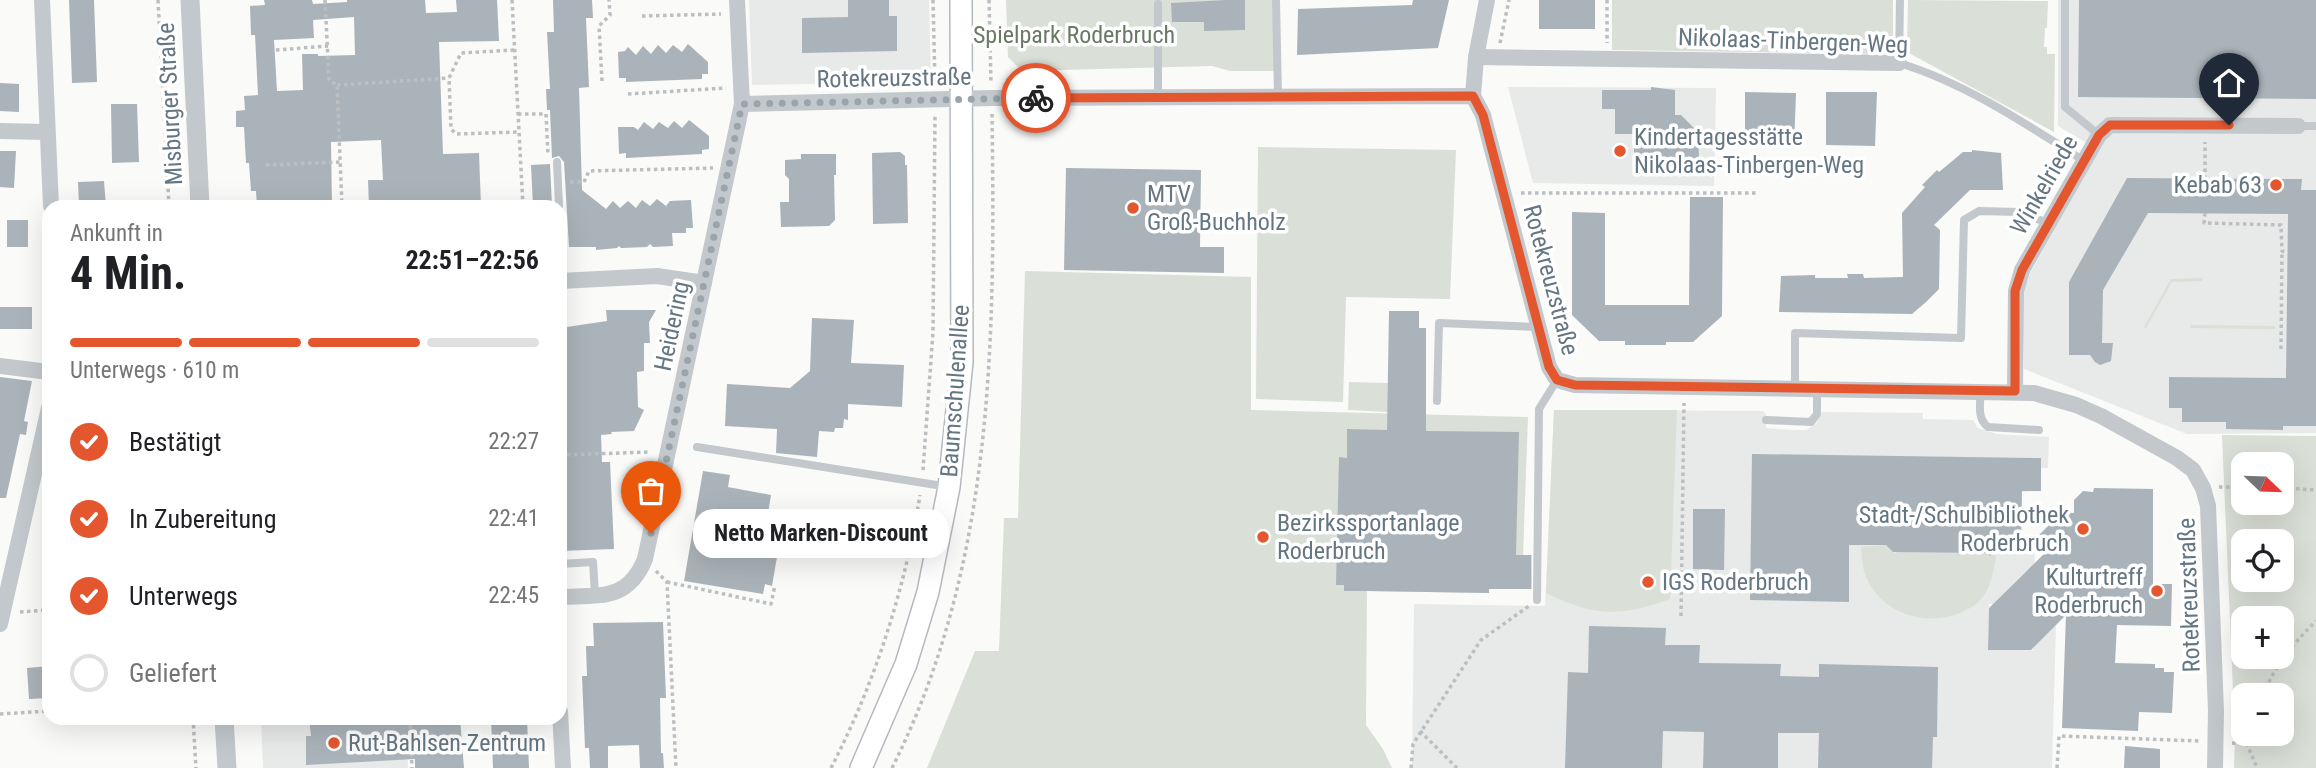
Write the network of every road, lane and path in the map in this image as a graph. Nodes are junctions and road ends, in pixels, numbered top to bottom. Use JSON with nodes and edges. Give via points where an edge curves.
{"nodes":[{"id":1,"x":42,"y":0,"type":"edge"},
{"id":2,"x":158,"y":0,"type":"edge"},
{"id":3,"x":190,"y":0,"type":"edge"},
{"id":4,"x":325,"y":0,"type":"edge"},
{"id":5,"x":512,"y":0,"type":"edge"},
{"id":6,"x":609,"y":0,"type":"edge"},
{"id":7,"x":933,"y":0,"type":"edge"},
{"id":8,"x":961,"y":0,"type":"edge"},
{"id":9,"x":1276,"y":0,"type":"edge"},
{"id":10,"x":1487,"y":0,"type":"edge"},
{"id":11,"x":1509,"y":0,"type":"edge"},
{"id":12,"x":1607,"y":0,"type":"edge"},
{"id":13,"x":1900,"y":0,"type":"edge"},
{"id":14,"x":2065,"y":0,"type":"edge"},
{"id":15,"x":1158,"y":4,"type":"dead end"},
{"id":16,"x":737,"y":7,"type":"edge"},
{"id":17,"x":642,"y":16,"type":"dead end"},
{"id":18,"x":328,"y":46,"type":"junction"},
{"id":19,"x":276,"y":50,"type":"dead end"},
{"id":20,"x":514,"y":50,"type":"junction"},
{"id":21,"x":1476,"y":57,"type":"junction"},
{"id":22,"x":1497,"y":57,"type":"junction"},
{"id":23,"x":1608,"y":58,"type":"junction"},
{"id":24,"x":1899,"y":63,"type":"junction"},
{"id":25,"x":449,"y":78,"type":"junction"},
{"id":26,"x":602,"y":81,"type":"dead end"},
{"id":27,"x":337,"y":85,"type":"junction"},
{"id":28,"x":628,"y":94,"type":"dead end"},
{"id":29,"x":742,"y":96,"type":"junction"},
{"id":30,"x":1473,"y":96,"type":"junction"},
{"id":31,"x":1158,"y":97,"type":"junction"},
{"id":32,"x":1278,"y":97,"type":"junction"},
{"id":33,"x":962,"y":99,"type":"junction"},
{"id":34,"x":935,"y":100,"type":"junction"},
{"id":35,"x":518,"y":114,"type":"junction"},
{"id":36,"x":2206,"y":125,"type":"junction"},
{"id":37,"x":2298,"y":126,"type":"joint"},
{"id":38,"x":2316,"y":127,"type":"edge"},
{"id":39,"x":0,"y":131,"type":"edge"},
{"id":40,"x":47,"y":132,"type":"junction"},
{"id":41,"x":518,"y":132,"type":"junction"},
{"id":42,"x":2099,"y":135,"type":"junction"},
{"id":43,"x":2085,"y":161,"type":"junction"},
{"id":44,"x":340,"y":162,"type":"junction"},
{"id":45,"x":556,"y":162,"type":"joint"},
{"id":46,"x":266,"y":165,"type":"dead end"},
{"id":47,"x":728,"y":172,"type":"junction"},
{"id":48,"x":2205,"y":178,"type":"dead end"},
{"id":49,"x":557,"y":183,"type":"junction"},
{"id":50,"x":1505,"y":193,"type":"junction"},
{"id":51,"x":1759,"y":193,"type":"dead end"},
{"id":52,"x":51,"y":200,"type":"edge"},
{"id":53,"x":169,"y":200,"type":"edge"},
{"id":54,"x":200,"y":200,"type":"edge"},
{"id":55,"x":342,"y":200,"type":"edge"},
{"id":56,"x":523,"y":200,"type":"edge"},
{"id":57,"x":558,"y":200,"type":"edge"},
{"id":58,"x":2205,"y":213,"type":"dead end"},
{"id":59,"x":2048,"y":223,"type":"junction"},
{"id":60,"x":2282,"y":251,"type":"junction"},
{"id":61,"x":2287,"y":252,"type":"dead end"},
{"id":62,"x":567,"y":281,"type":"edge"},
{"id":63,"x":704,"y":283,"type":"junction"},
{"id":64,"x":1538,"y":327,"type":"junction"},
{"id":65,"x":2281,"y":349,"type":"dead end"},
{"id":66,"x":0,"y":366,"type":"edge"},
{"id":67,"x":42,"y":371,"type":"edge"},
{"id":68,"x":1557,"y":380,"type":"junction"},
{"id":69,"x":1795,"y":388,"type":"junction"},
{"id":70,"x":1817,"y":388,"type":"junction"},
{"id":71,"x":1981,"y":391,"type":"junction"},
{"id":72,"x":2015,"y":391,"type":"junction"},
{"id":73,"x":1684,"y":395,"type":"dead end"},
{"id":74,"x":1437,"y":401,"type":"dead end"},
{"id":75,"x":1766,"y":420,"type":"dead end"},
{"id":76,"x":2039,"y":430,"type":"dead end"},
{"id":77,"x":42,"y":438,"type":"edge"},
{"id":78,"x":697,"y":447,"type":"dead end"},
{"id":79,"x":588,"y":454,"type":"junction"},
{"id":80,"x":567,"y":455,"type":"edge"},
{"id":81,"x":667,"y":456,"type":"junction"},
{"id":82,"x":589,"y":462,"type":"dead end"},
{"id":83,"x":922,"y":483,"type":"junction"},
{"id":84,"x":949,"y":487,"type":"junction"},
{"id":85,"x":2231,"y":487,"type":"edge"},
{"id":86,"x":2203,"y":488,"type":"junction"},
{"id":87,"x":2294,"y":489,"type":"edge"},
{"id":88,"x":2316,"y":490,"type":"edge"},
{"id":89,"x":645,"y":559,"type":"junction"},
{"id":90,"x":567,"y":564,"type":"edge"},
{"id":91,"x":667,"y":582,"type":"junction"},
{"id":92,"x":775,"y":585,"type":"dead end"},
{"id":93,"x":595,"y":595,"type":"junction"},
{"id":94,"x":567,"y":597,"type":"edge"},
{"id":95,"x":1537,"y":600,"type":"joint"},
{"id":96,"x":42,"y":610,"type":"edge"},
{"id":97,"x":1681,"y":616,"type":"dead end"},
{"id":98,"x":0,"y":621,"type":"edge"},
{"id":99,"x":2316,"y":621,"type":"edge"},
{"id":100,"x":2268,"y":683,"type":"edge"},
{"id":101,"x":42,"y":711,"type":"edge"},
{"id":102,"x":0,"y":713,"type":"edge"},
{"id":103,"x":193,"y":725,"type":"edge"},
{"id":104,"x":224,"y":725,"type":"edge"},
{"id":105,"x":410,"y":725,"type":"edge"},
{"id":106,"x":561,"y":725,"type":"edge"},
{"id":107,"x":1420,"y":731,"type":"junction"},
{"id":108,"x":2217,"y":742,"type":"junction"},
{"id":109,"x":2231,"y":743,"type":"edge"},
{"id":110,"x":2248,"y":746,"type":"edge"},
{"id":111,"x":196,"y":768,"type":"edge"},
{"id":112,"x":227,"y":768,"type":"edge"},
{"id":113,"x":412,"y":768,"type":"edge"},
{"id":114,"x":563,"y":768,"type":"edge"},
{"id":115,"x":676,"y":768,"type":"edge"},
{"id":116,"x":831,"y":768,"type":"edge"},
{"id":117,"x":861,"y":768,"type":"edge"},
{"id":118,"x":1411,"y":768,"type":"edge"},
{"id":119,"x":1457,"y":768,"type":"edge"},
{"id":120,"x":2057,"y":768,"type":"edge"},
{"id":121,"x":2215,"y":768,"type":"edge"},
{"id":122,"x":2257,"y":768,"type":"edge"}],
"edges":[{"from":1,"to":40,"type":"street"},
{"from":2,"to":53,"type":"path"},
{"from":3,"to":54,"type":"street","name":"Misburger Straße"},
{"from":4,"to":18,"type":"path"},
{"from":5,"to":20,"type":"path"},
{"from":6,"to":26,"type":"path","via":[[610,15],[599,26]]},
{"from":7,"to":34,"type":"path"},
{"from":8,"to":33,"type":"main road","name":"Baumschulenallee"},
{"from":9,"to":32,"type":"lane"},
{"from":10,"to":21,"type":"street"},
{"from":11,"to":22,"type":"path"},
{"from":12,"to":23,"type":"path"},
{"from":13,"to":24,"type":"lane"},
{"from":14,"to":42,"type":"lane","via":[[2065,107]]},
{"from":15,"to":31,"type":"lane"},
{"from":16,"to":17,"type":"path"},
{"from":16,"to":29,"type":"street","name":"Heidering"},
{"from":18,"to":19,"type":"path"},
{"from":18,"to":27,"type":"path","via":[[329,80]]},
{"from":20,"to":25,"type":"path","via":[[461,52]]},
{"from":20,"to":35,"type":"path"},
{"from":21,"to":22,"type":"street","name":"Nikolaas-Tinbergen-Weg"},
{"from":21,"to":30,"type":"street"},
{"from":22,"to":23,"type":"street","name":"Nikolaas-Tinbergen-Weg"},
{"from":23,"to":24,"type":"street","name":"Nikolaas-Tinbergen-Weg"},
{"from":24,"to":43,"type":"lane","name":"Nikolaas-Tinbergen-Weg","via":[[1926,71],[1984,101]]},
{"from":25,"to":27,"type":"path"},
{"from":25,"to":41,"type":"path","via":[[451,129],[457,134]]},
{"from":27,"to":44,"type":"path"},
{"from":28,"to":29,"type":"path"},
{"from":29,"to":34,"type":"street","name":"Rotekreuzstraße"},
{"from":29,"to":47,"type":"street","name":"Heidering"},
{"from":30,"to":32,"type":"street","name":"Rotekreuzstraße"},
{"from":30,"to":50,"type":"street","name":"Rotekreuzstraße","via":[[1483,115]]},
{"from":31,"to":32,"type":"street","name":"Rotekreuzstraße"},
{"from":31,"to":33,"type":"street","name":"Rotekreuzstraße"},
{"from":33,"to":34,"type":"street","name":"Rotekreuzstraße"},
{"from":33,"to":84,"type":"main road","name":"Baumschulenallee","via":[[962,362]]},
{"from":34,"to":83,"type":"path","via":[[933,332]]},
{"from":35,"to":41,"type":"path"},
{"from":35,"to":45,"type":"path","via":[[546,114],[548,158]]},
{"from":36,"to":37,"type":"street","name":"Winkelriede"},
{"from":36,"to":42,"type":"street","name":"Winkelriede","via":[[2110,125]]},
{"from":36,"to":48,"type":"path"},
{"from":37,"to":38,"type":"lane","name":"Winkelriede"},
{"from":39,"to":40,"type":"street"},
{"from":40,"to":52,"type":"street"},
{"from":41,"to":56,"type":"path"},
{"from":42,"to":43,"type":"street","name":"Winkelriede"},
{"from":43,"to":59,"type":"street","name":"Winkelriede"},
{"from":44,"to":46,"type":"path"},
{"from":44,"to":55,"type":"path"},
{"from":45,"to":49,"type":"lane"},
{"from":47,"to":49,"type":"path","via":[[706,167],[590,171],[584,182]]},
{"from":47,"to":63,"type":"street","name":"Heidering"},
{"from":49,"to":57,"type":"lane"},
{"from":50,"to":51,"type":"path"},
{"from":50,"to":64,"type":"street","name":"Rotekreuzstraße"},
{"from":58,"to":60,"type":"path","via":[[2204,223],[2281,225]]},
{"from":59,"to":69,"type":"lane","via":[[2020,212],[1979,211],[1964,220],[1961,338],[1795,333]]},
{"from":59,"to":72,"type":"street","name":"Winkelriede","via":[[2015,291]]},
{"from":60,"to":61,"type":"path"},
{"from":60,"to":65,"type":"path"},
{"from":62,"to":63,"type":"street","via":[[657,276]]},
{"from":63,"to":81,"type":"street","name":"Heidering"},
{"from":64,"to":68,"type":"street","name":"Rotekreuzstraße"},
{"from":64,"to":74,"type":"lane","via":[[1439,323]]},
{"from":66,"to":67,"type":"street"},
{"from":68,"to":69,"type":"street","name":"Rotekreuzstraße","via":[[1575,385]]},
{"from":68,"to":95,"type":"lane","via":[[1539,408]]},
{"from":69,"to":70,"type":"street","name":"Rotekreuzstraße"},
{"from":70,"to":71,"type":"street","name":"Rotekreuzstraße"},
{"from":70,"to":75,"type":"lane","via":[[1817,414],[1811,422]]},
{"from":71,"to":72,"type":"street","name":"Rotekreuzstraße"},
{"from":71,"to":76,"type":"lane","via":[[1982,423]]},
{"from":72,"to":86,"type":"street","name":"Rotekreuzstraße","via":[[2076,405],[2101,416],[2177,458],[2193,470]]},
{"from":73,"to":97,"type":"path"},
{"from":77,"to":98,"type":"street"},
{"from":78,"to":83,"type":"lane"},
{"from":79,"to":80,"type":"path"},
{"from":79,"to":81,"type":"path","via":[[647,451]]},
{"from":79,"to":82,"type":"path"},
{"from":81,"to":89,"type":"street","name":"Heidering"},
{"from":83,"to":84,"type":"lane"},
{"from":83,"to":116,"type":"path","via":[[892,618],[858,711]]},
{"from":84,"to":117,"type":"main road","name":"Baumschulenallee","via":[[928,592],[906,664]]},
{"from":85,"to":86,"type":"path"},
{"from":86,"to":108,"type":"street","name":"Rotekreuzstraße","via":[[2208,506]]},
{"from":87,"to":88,"type":"path"},
{"from":89,"to":91,"type":"path"},
{"from":89,"to":93,"type":"street","name":"Heidering","via":[[631,584]]},
{"from":90,"to":93,"type":"lane","via":[[593,562]]},
{"from":91,"to":92,"type":"path","via":[[771,604]]},
{"from":91,"to":115,"type":"path"},
{"from":93,"to":94,"type":"street","name":"Heidering"},
{"from":95,"to":107,"type":"path","via":[[1481,640]]},
{"from":96,"to":98,"type":"path","via":[[20,611]]},
{"from":99,"to":100,"type":"path","via":[[2291,646]]},
{"from":101,"to":102,"type":"path"},
{"from":103,"to":111,"type":"path"},
{"from":104,"to":112,"type":"street"},
{"from":105,"to":113,"type":"path"},
{"from":106,"to":114,"type":"street"},
{"from":107,"to":118,"type":"path","via":[[1413,744]]},
{"from":107,"to":119,"type":"path"},
{"from":108,"to":109,"type":"path"},
{"from":108,"to":120,"type":"path","via":[[2059,736]]},
{"from":108,"to":121,"type":"street","name":"Rotekreuzstraße"},
{"from":110,"to":122,"type":"path"}]}
